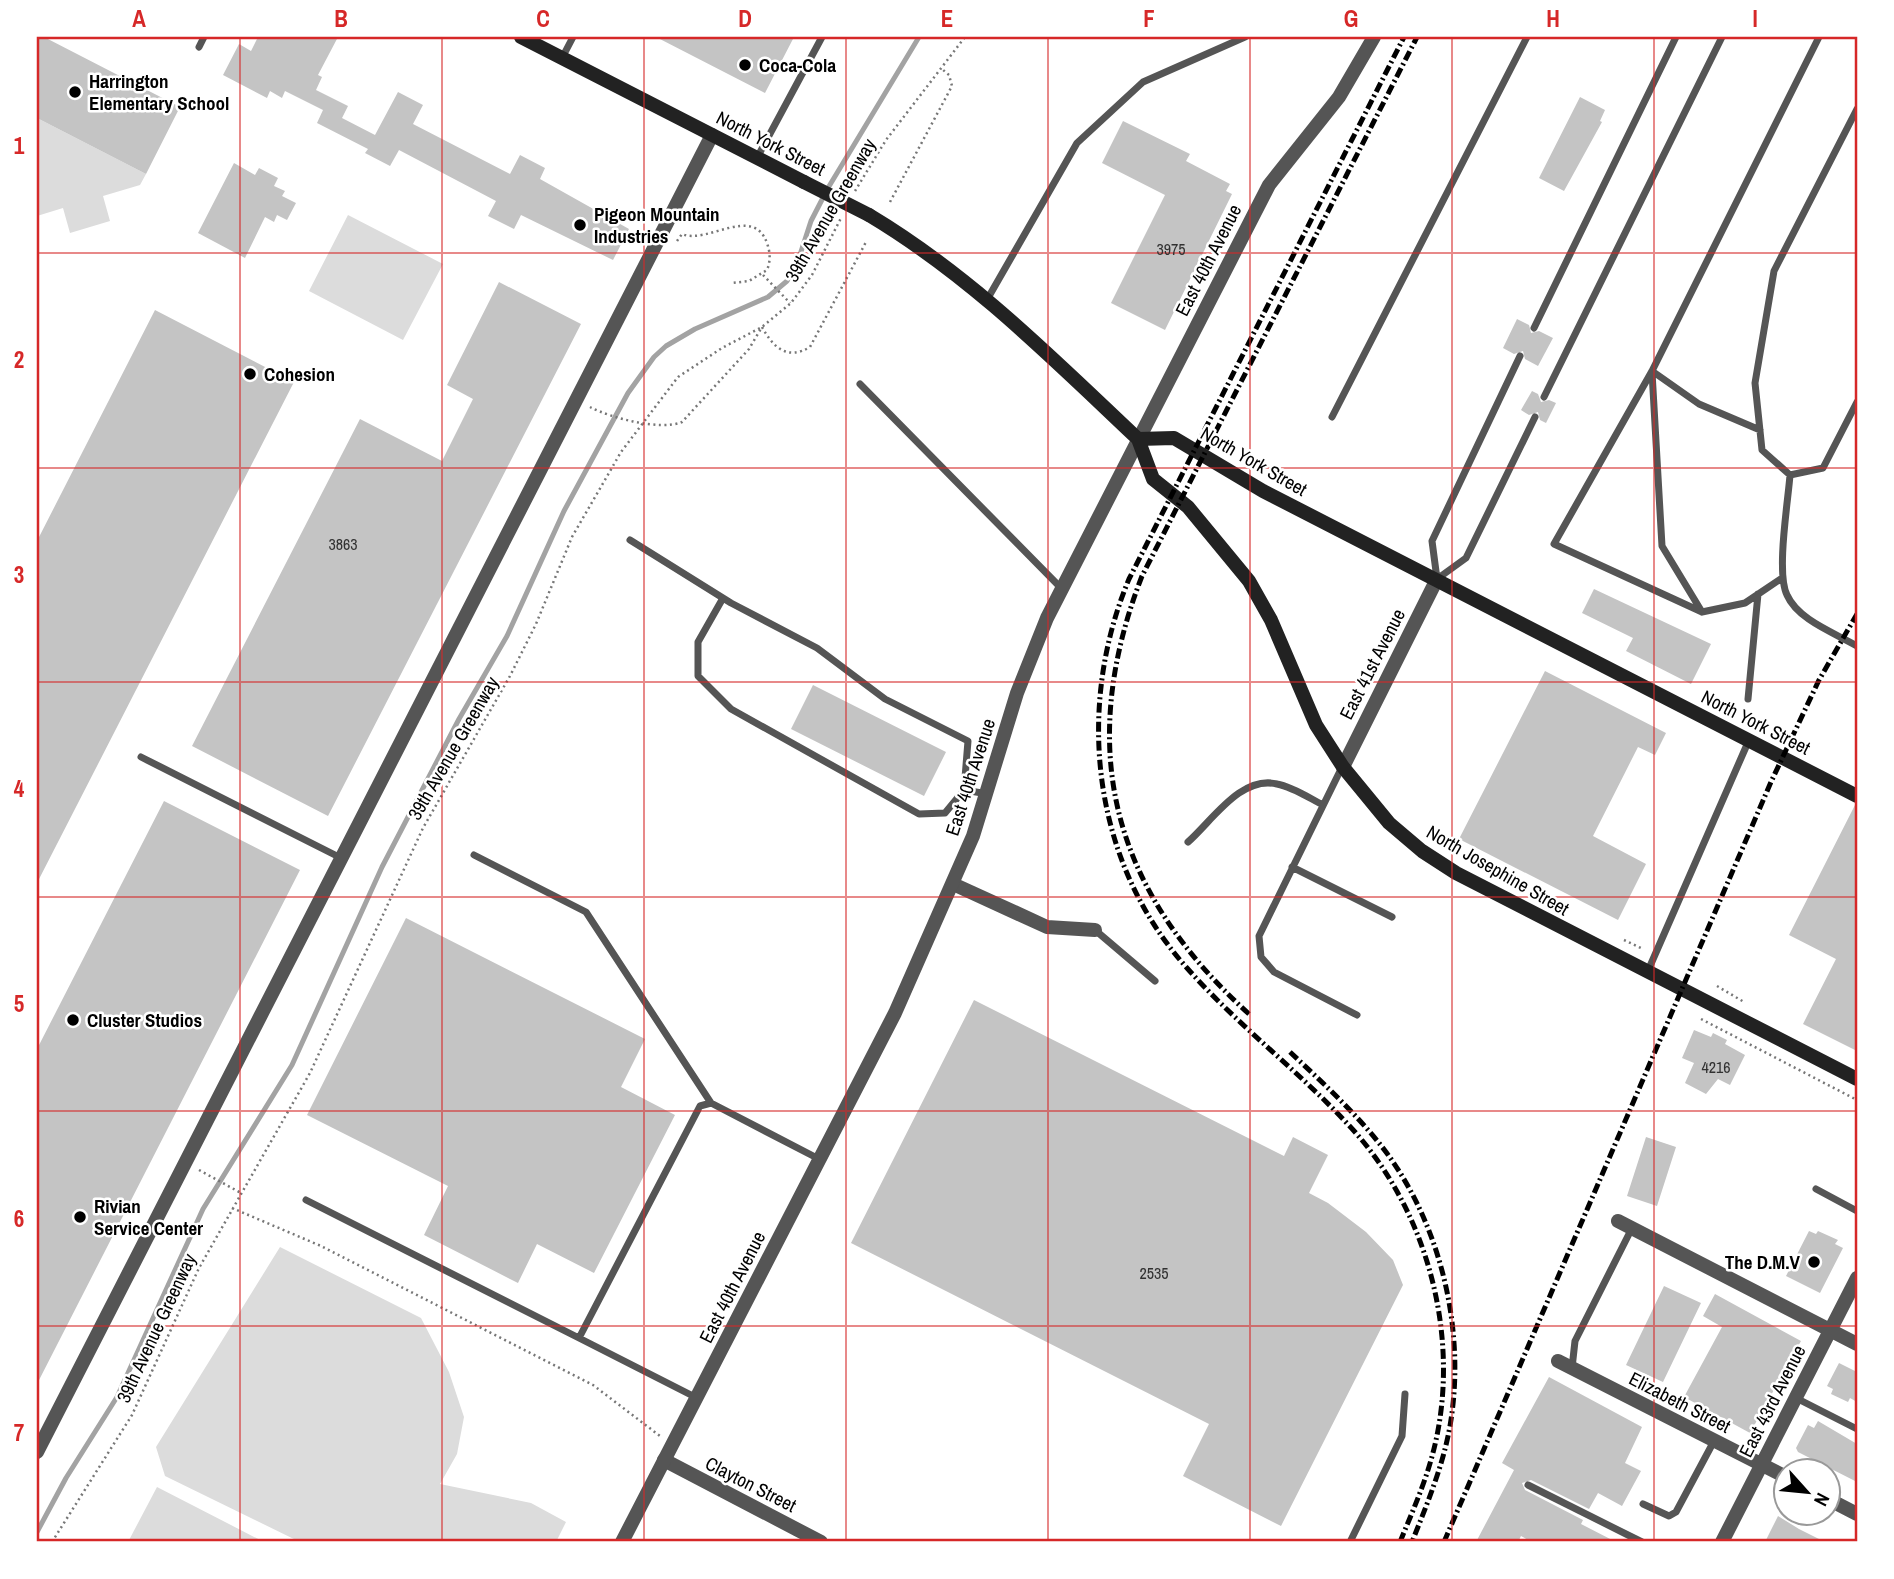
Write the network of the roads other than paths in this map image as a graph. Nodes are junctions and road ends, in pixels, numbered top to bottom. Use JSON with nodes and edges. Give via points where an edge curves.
{"nodes":[{"id":1,"x":204,"y":37,"type":"edge"},
{"id":2,"x":521,"y":37,"type":"edge"},
{"id":3,"x":573,"y":37,"type":"edge"},
{"id":4,"x":822,"y":37,"type":"edge"},
{"id":5,"x":1245,"y":37,"type":"edge"},
{"id":6,"x":1374,"y":37,"type":"edge"},
{"id":7,"x":1527,"y":37,"type":"edge"},
{"id":8,"x":1676,"y":37,"type":"edge"},
{"id":9,"x":1721,"y":37,"type":"edge"},
{"id":10,"x":1819,"y":37,"type":"edge"},
{"id":11,"x":199,"y":47,"type":"dead end"},
{"id":12,"x":562,"y":58,"type":"junction"},
{"id":13,"x":1857,"y":109,"type":"edge"},
{"id":14,"x":712,"y":135,"type":"junction"},
{"id":15,"x":757,"y":158,"type":"junction"},
{"id":16,"x":988,"y":298,"type":"junction"},
{"id":17,"x":1534,"y":328,"type":"dead end"},
{"id":18,"x":1520,"y":356,"type":"dead end"},
{"id":19,"x":1652,"y":372,"type":"junction"},
{"id":20,"x":860,"y":384,"type":"dead end"},
{"id":21,"x":1544,"y":397,"type":"dead end"},
{"id":22,"x":1857,"y":402,"type":"edge"},
{"id":23,"x":1332,"y":417,"type":"dead end"},
{"id":24,"x":1535,"y":417,"type":"dead end"},
{"id":25,"x":1760,"y":430,"type":"junction"},
{"id":26,"x":1138,"y":439,"type":"junction"},
{"id":27,"x":1790,"y":475,"type":"junction"},
{"id":28,"x":629,"y":540,"type":"dead end"},
{"id":29,"x":1782,"y":578,"type":"junction"},
{"id":30,"x":1437,"y":579,"type":"junction"},
{"id":31,"x":1062,"y":589,"type":"junction"},
{"id":32,"x":1758,"y":594,"type":"junction"},
{"id":33,"x":723,"y":598,"type":"junction"},
{"id":34,"x":1702,"y":612,"type":"junction"},
{"id":35,"x":1857,"y":646,"type":"edge"},
{"id":36,"x":1748,"y":699,"type":"dead end"},
{"id":37,"x":1749,"y":740,"type":"junction"},
{"id":38,"x":141,"y":757,"type":"dead end"},
{"id":39,"x":1343,"y":766,"type":"junction"},
{"id":40,"x":964,"y":790,"type":"junction"},
{"id":41,"x":988,"y":794,"type":"junction"},
{"id":42,"x":1857,"y":796,"type":"edge"},
{"id":43,"x":1323,"y":805,"type":"junction"},
{"id":44,"x":1188,"y":842,"type":"dead end"},
{"id":45,"x":474,"y":855,"type":"dead end"},
{"id":46,"x":341,"y":858,"type":"junction"},
{"id":47,"x":1292,"y":867,"type":"junction"},
{"id":48,"x":953,"y":884,"type":"junction"},
{"id":49,"x":1392,"y":917,"type":"dead end"},
{"id":50,"x":1095,"y":930,"type":"joint"},
{"id":51,"x":1646,"y":973,"type":"junction"},
{"id":52,"x":1155,"y":981,"type":"dead end"},
{"id":53,"x":1357,"y":1015,"type":"dead end"},
{"id":54,"x":1857,"y":1079,"type":"edge"},
{"id":55,"x":711,"y":1103,"type":"junction"},
{"id":56,"x":820,"y":1159,"type":"junction"},
{"id":57,"x":1816,"y":1189,"type":"dead end"},
{"id":58,"x":306,"y":1200,"type":"dead end"},
{"id":59,"x":1857,"y":1211,"type":"edge"},
{"id":60,"x":1625,"y":1225,"type":"joint"},
{"id":61,"x":1857,"y":1278,"type":"edge"},
{"id":62,"x":1831,"y":1330,"type":"junction"},
{"id":63,"x":579,"y":1338,"type":"junction"},
{"id":64,"x":1857,"y":1344,"type":"edge"},
{"id":65,"x":1558,"y":1361,"type":"dead end"},
{"id":66,"x":1572,"y":1368,"type":"junction"},
{"id":67,"x":1405,"y":1394,"type":"dead end"},
{"id":68,"x":697,"y":1398,"type":"junction"},
{"id":69,"x":1796,"y":1398,"type":"junction"},
{"id":70,"x":1857,"y":1429,"type":"edge"},
{"id":71,"x":1714,"y":1441,"type":"junction"},
{"id":72,"x":37,"y":1452,"type":"edge"},
{"id":73,"x":664,"y":1460,"type":"junction"},
{"id":74,"x":1761,"y":1465,"type":"junction"},
{"id":75,"x":1772,"y":1470,"type":"edge"},
{"id":76,"x":1528,"y":1485,"type":"dead end"},
{"id":77,"x":1643,"y":1504,"type":"dead end"},
{"id":78,"x":622,"y":1542,"type":"edge"},
{"id":79,"x":821,"y":1542,"type":"edge"},
{"id":80,"x":1350,"y":1542,"type":"edge"},
{"id":81,"x":1642,"y":1542,"type":"edge"},
{"id":82,"x":1722,"y":1542,"type":"edge"}],
"edges":[{"from":1,"to":11,"type":"lane"},
{"from":2,"to":12,"type":"main road","name":"North York Street"},
{"from":3,"to":12,"type":"lane"},
{"from":4,"to":15,"type":"lane"},
{"from":5,"to":16,"type":"lane","via":[[1143,82],[1077,143]]},
{"from":6,"to":26,"type":"street","name":"East 40th Avenue","via":[[1339,97],[1269,185]]},
{"from":7,"to":23,"type":"lane"},
{"from":8,"to":17,"type":"lane"},
{"from":9,"to":21,"type":"lane"},
{"from":10,"to":19,"type":"lane"},
{"from":12,"to":14,"type":"main road","name":"North York Street"},
{"from":13,"to":25,"type":"lane","via":[[1774,271],[1755,383]]},
{"from":14,"to":15,"type":"main road","name":"North York Street"},
{"from":14,"to":46,"type":"street"},
{"from":15,"to":16,"type":"main road","name":"North York Street","bridge":true,"via":[[869,215]]},
{"from":16,"to":26,"type":"main road","name":"North York Street"},
{"from":18,"to":30,"type":"lane","via":[[1432,541]]},
{"from":19,"to":25,"type":"lane","via":[[1699,404]]},
{"from":19,"to":34,"type":"lane","via":[[1662,546]]},
{"from":19,"to":34,"type":"lane","via":[[1554,544]]},
{"from":20,"to":31,"type":"lane"},
{"from":22,"to":27,"type":"lane","via":[[1824,468]]},
{"from":24,"to":30,"type":"lane","via":[[1466,558]]},
{"from":25,"to":27,"type":"lane","via":[[1762,450]]},
{"from":26,"to":30,"type":"main road","name":"North York Street","via":[[1174,438],[1263,491]]},
{"from":26,"to":31,"type":"street","name":"East 40th Avenue"},
{"from":26,"to":39,"type":"main road","name":"North Josephine Street","via":[[1153,479],[1188,507],[1249,580],[1316,725]]},
{"from":27,"to":29,"type":"lane"},
{"from":28,"to":33,"type":"lane"},
{"from":29,"to":32,"type":"lane"},
{"from":29,"to":35,"type":"lane","via":[[1787,596],[1805,615]]},
{"from":30,"to":37,"type":"main road","name":"North York Street"},
{"from":30,"to":39,"type":"street","name":"East 41st Avenue"},
{"from":31,"to":41,"type":"street","name":"East 40th Avenue","via":[[1024,673]]},
{"from":32,"to":34,"type":"lane","via":[[1745,603]]},
{"from":32,"to":36,"type":"lane"},
{"from":33,"to":40,"type":"lane","via":[[817,648],[885,699],[968,741]]},
{"from":33,"to":40,"type":"lane","via":[[698,642],[698,676],[731,709],[919,814],[945,813]]},
{"from":37,"to":42,"type":"main road","name":"North York Street"},
{"from":37,"to":51,"type":"lane"},
{"from":38,"to":46,"type":"lane"},
{"from":39,"to":43,"type":"lane"},
{"from":39,"to":51,"type":"main road","name":"North Josephine Street","via":[[1389,823],[1433,858]]},
{"from":40,"to":41,"type":"lane"},
{"from":41,"to":48,"type":"street","name":"East 40th Avenue"},
{"from":43,"to":44,"type":"lane","via":[[1278,784],[1261,782],[1247,787]]},
{"from":43,"to":47,"type":"lane"},
{"from":45,"to":55,"type":"lane","via":[[586,912]]},
{"from":46,"to":72,"type":"street"},
{"from":47,"to":49,"type":"lane"},
{"from":47,"to":53,"type":"lane","via":[[1259,936],[1261,957],[1274,972]]},
{"from":48,"to":50,"type":"street","via":[[1047,927]]},
{"from":48,"to":56,"type":"street","name":"East 40th Avenue","via":[[895,1013]]},
{"from":50,"to":52,"type":"lane"},
{"from":51,"to":54,"type":"main road","name":"North Josephine Street"},
{"from":55,"to":56,"type":"lane"},
{"from":55,"to":63,"type":"lane","via":[[700,1106]]},
{"from":56,"to":68,"type":"street","name":"East 40th Avenue"},
{"from":57,"to":59,"type":"lane"},
{"from":58,"to":63,"type":"lane"},
{"from":60,"to":62,"type":"street"},
{"from":60,"to":66,"type":"lane","via":[[1575,1341]]},
{"from":61,"to":62,"type":"street","name":"East 43rd Avenue"},
{"from":62,"to":64,"type":"street"},
{"from":62,"to":69,"type":"street","name":"East 43rd Avenue"},
{"from":63,"to":68,"type":"lane"},
{"from":65,"to":66,"type":"street","name":"Elizabeth Street"},
{"from":66,"to":71,"type":"street","name":"Elizabeth Street"},
{"from":67,"to":80,"type":"lane","via":[[1402,1436]]},
{"from":68,"to":73,"type":"street","name":"East 40th Avenue"},
{"from":69,"to":70,"type":"lane"},
{"from":69,"to":74,"type":"street","name":"East 43rd Avenue"},
{"from":71,"to":74,"type":"street","name":"Elizabeth Street"},
{"from":71,"to":77,"type":"lane","via":[[1676,1512],[1669,1517]]},
{"from":73,"to":78,"type":"street","name":"East 40th Avenue"},
{"from":73,"to":79,"type":"street","name":"Clayton Street"},
{"from":74,"to":75,"type":"street","name":"Elizabeth Street"},
{"from":74,"to":82,"type":"street","name":"East 43rd Avenue"},
{"from":76,"to":81,"type":"lane"}]}
